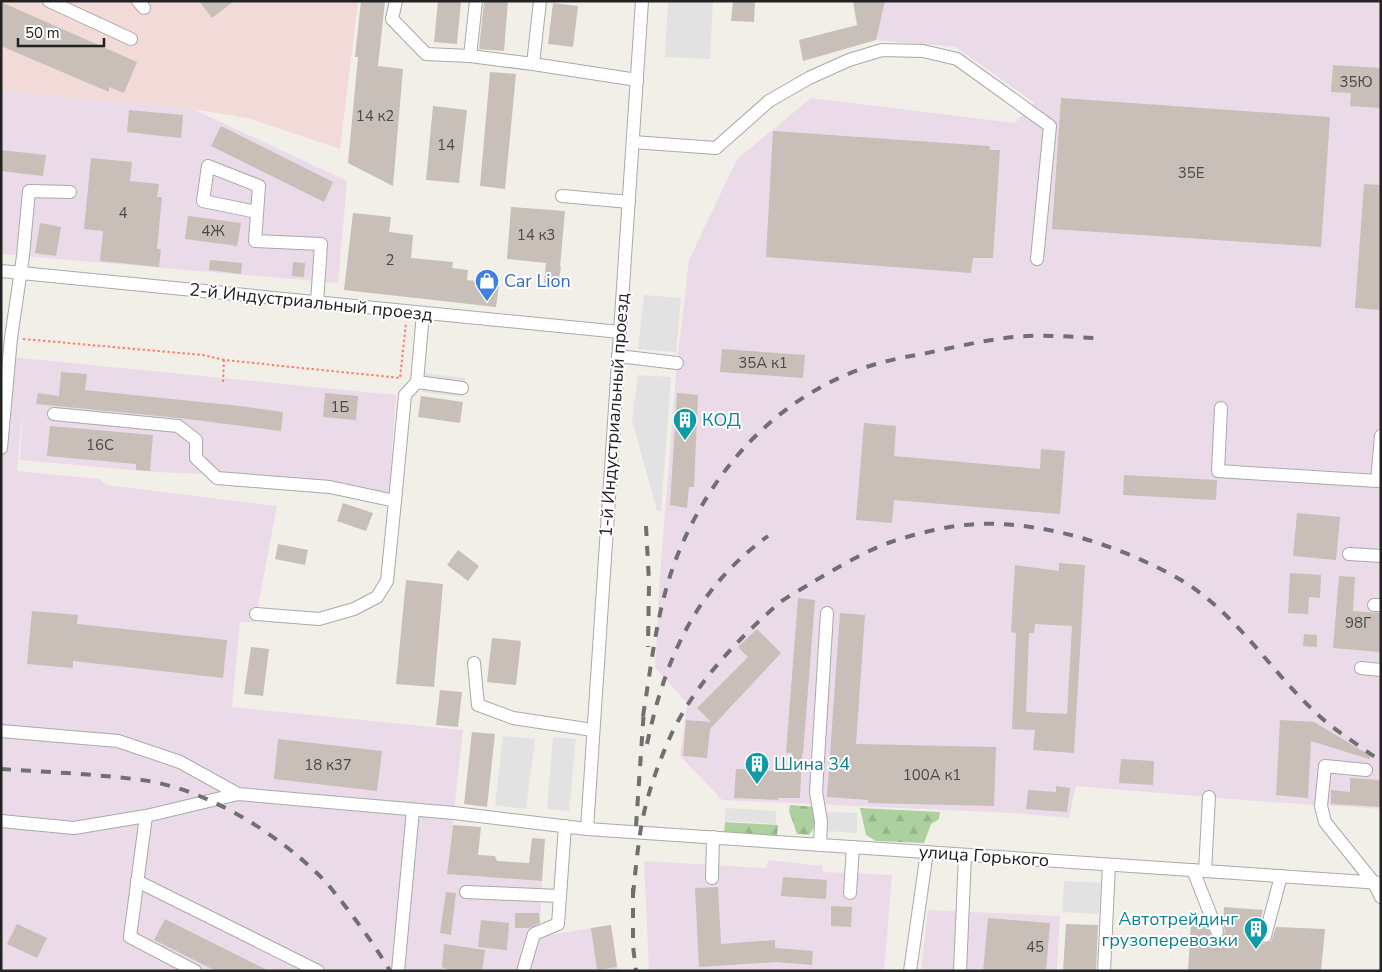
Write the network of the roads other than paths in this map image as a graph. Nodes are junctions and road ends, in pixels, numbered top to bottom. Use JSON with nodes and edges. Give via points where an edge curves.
{"nodes":[{"id":1,"x":49,"y":1,"type":"edge"},
{"id":2,"x":396,"y":1,"type":"edge"},
{"id":3,"x":476,"y":1,"type":"edge"},
{"id":4,"x":540,"y":1,"type":"edge"},
{"id":5,"x":642,"y":1,"type":"edge"},
{"id":6,"x":131,"y":39,"type":"dead end"},
{"id":7,"x":470,"y":56,"type":"junction"},
{"id":8,"x":533,"y":64,"type":"junction"},
{"id":9,"x":637,"y":80,"type":"junction"},
{"id":10,"x":633,"y":142,"type":"junction"},
{"id":11,"x":70,"y":192,"type":"dead end"},
{"id":12,"x":562,"y":196,"type":"dead end"},
{"id":13,"x":629,"y":202,"type":"junction"},
{"id":14,"x":257,"y":212,"type":"junction"},
{"id":15,"x":1037,"y":259,"type":"dead end"},
{"id":16,"x":1,"y":271,"type":"edge"},
{"id":17,"x":20,"y":273,"type":"junction"},
{"id":18,"x":317,"y":302,"type":"junction"},
{"id":19,"x":423,"y":313,"type":"junction"},
{"id":20,"x":620,"y":332,"type":"junction"},
{"id":21,"x":618,"y":356,"type":"junction"},
{"id":22,"x":677,"y":363,"type":"dead end"},
{"id":23,"x":417,"y":382,"type":"junction"},
{"id":24,"x":462,"y":388,"type":"dead end"},
{"id":25,"x":1221,"y":408,"type":"dead end"},
{"id":26,"x":54,"y":414,"type":"dead end"},
{"id":27,"x":1381,"y":436,"type":"edge"},
{"id":28,"x":1,"y":448,"type":"edge"},
{"id":29,"x":395,"y":501,"type":"junction"},
{"id":30,"x":1349,"y":554,"type":"dead end"},
{"id":31,"x":1381,"y":556,"type":"edge"},
{"id":32,"x":827,"y":613,"type":"dead end"},
{"id":33,"x":256,"y":614,"type":"dead end"},
{"id":34,"x":474,"y":664,"type":"dead end"},
{"id":35,"x":1361,"y":668,"type":"dead end"},
{"id":36,"x":1381,"y":670,"type":"edge"},
{"id":37,"x":593,"y":730,"type":"junction"},
{"id":38,"x":1,"y":731,"type":"edge"},
{"id":39,"x":1366,"y":770,"type":"dead end"},
{"id":40,"x":238,"y":794,"type":"junction"},
{"id":41,"x":1210,"y":797,"type":"dead end"},
{"id":42,"x":413,"y":810,"type":"junction"},
{"id":43,"x":146,"y":816,"type":"junction"},
{"id":44,"x":1,"y":821,"type":"edge"},
{"id":45,"x":565,"y":826,"type":"junction"},
{"id":46,"x":587,"y":829,"type":"junction"},
{"id":47,"x":714,"y":837,"type":"junction"},
{"id":48,"x":820,"y":845,"type":"junction"},
{"id":49,"x":853,"y":847,"type":"junction"},
{"id":50,"x":927,"y":852,"type":"junction"},
{"id":51,"x":965,"y":855,"type":"junction"},
{"id":52,"x":1109,"y":865,"type":"junction"},
{"id":53,"x":1199,"y":871,"type":"junction"},
{"id":54,"x":1281,"y":876,"type":"junction"},
{"id":55,"x":712,"y":878,"type":"dead end"},
{"id":56,"x":137,"y":881,"type":"junction"},
{"id":57,"x":1377,"y":883,"type":"edge"},
{"id":58,"x":466,"y":892,"type":"dead end"},
{"id":59,"x":850,"y":893,"type":"dead end"},
{"id":60,"x":560,"y":896,"type":"junction"},
{"id":61,"x":1381,"y":897,"type":"edge"},
{"id":62,"x":1217,"y":932,"type":"dead end"},
{"id":63,"x":1265,"y":936,"type":"dead end"},
{"id":64,"x":195,"y":971,"type":"edge"},
{"id":65,"x":318,"y":971,"type":"edge"},
{"id":66,"x":398,"y":971,"type":"edge"},
{"id":67,"x":523,"y":971,"type":"edge"},
{"id":68,"x":910,"y":971,"type":"edge"},
{"id":69,"x":960,"y":971,"type":"edge"},
{"id":70,"x":1104,"y":971,"type":"edge"}],
"edges":[{"from":1,"to":6,"type":"street"},
{"from":2,"to":7,"type":"street","via":[[392,19],[426,54]]},
{"from":3,"to":7,"type":"street"},
{"from":4,"to":8,"type":"street"},
{"from":5,"to":9,"type":"street","name":"1-й Индустриальный проезд"},
{"from":7,"to":8,"type":"street"},
{"from":8,"to":9,"type":"street"},
{"from":9,"to":10,"type":"street","name":"1-й Индустриальный проезд"},
{"from":10,"to":13,"type":"street","name":"1-й Индустриальный проезд"},
{"from":10,"to":15,"type":"street","via":[[716,148],[769,101],[809,78],[882,50],[923,51],[957,59],[1050,126]]},
{"from":11,"to":17,"type":"street","via":[[29,191]]},
{"from":12,"to":13,"type":"street"},
{"from":13,"to":20,"type":"street","name":"1-й Индустриальный проезд"},
{"from":14,"to":14,"type":"street","via":[[204,201],[208,166],[259,186]]},
{"from":14,"to":18,"type":"street","via":[[255,241],[321,244]]},
{"from":16,"to":17,"type":"street","name":"2-й Индустриальный проезд"},
{"from":17,"to":18,"type":"street","name":"2-й Индустриальный проезд"},
{"from":17,"to":28,"type":"street"},
{"from":18,"to":19,"type":"street","name":"2-й Индустриальный проезд"},
{"from":19,"to":20,"type":"street","name":"2-й Индустриальный проезд"},
{"from":19,"to":23,"type":"street"},
{"from":20,"to":21,"type":"street","name":"1-й Индустриальный проезд"},
{"from":21,"to":22,"type":"street"},
{"from":21,"to":37,"type":"street","name":"1-й Индустриальный проезд"},
{"from":23,"to":24,"type":"street"},
{"from":23,"to":29,"type":"street","via":[[405,394]]},
{"from":25,"to":27,"type":"street","via":[[1218,471],[1377,480]]},
{"from":26,"to":29,"type":"street","via":[[178,426],[196,440],[196,458],[217,478],[330,487]]},
{"from":29,"to":33,"type":"street","via":[[387,581],[378,597],[354,609],[320,619]]},
{"from":30,"to":31,"type":"street"},
{"from":32,"to":48,"type":"street","via":[[816,792],[821,821]]},
{"from":34,"to":37,"type":"street","via":[[478,705],[513,718]]},
{"from":35,"to":36,"type":"street"},
{"from":37,"to":46,"type":"street","name":"1-й Индустриальный проезд"},
{"from":38,"to":40,"type":"street","via":[[118,741],[180,762]]},
{"from":39,"to":57,"type":"street","via":[[1325,766],[1321,806],[1325,822]]},
{"from":40,"to":42,"type":"street","name":"улица Горького"},
{"from":40,"to":43,"type":"street"},
{"from":41,"to":53,"type":"street"},
{"from":42,"to":45,"type":"street","name":"улица Горького"},
{"from":42,"to":66,"type":"street"},
{"from":43,"to":44,"type":"street","via":[[74,828]]},
{"from":43,"to":56,"type":"street"},
{"from":45,"to":46,"type":"street","name":"улица Горького"},
{"from":45,"to":60,"type":"street"},
{"from":46,"to":47,"type":"street","name":"улица Горького"},
{"from":47,"to":48,"type":"street","name":"улица Горького"},
{"from":47,"to":55,"type":"street"},
{"from":48,"to":49,"type":"street","name":"улица Горького"},
{"from":49,"to":50,"type":"street","name":"улица Горького"},
{"from":49,"to":59,"type":"street"},
{"from":50,"to":51,"type":"street","name":"улица Горького"},
{"from":50,"to":68,"type":"street"},
{"from":51,"to":52,"type":"street","name":"улица Горького"},
{"from":51,"to":69,"type":"street"},
{"from":52,"to":53,"type":"street","name":"улица Горького"},
{"from":52,"to":70,"type":"street"},
{"from":53,"to":54,"type":"street","name":"улица Горького"},
{"from":53,"to":62,"type":"street"},
{"from":54,"to":57,"type":"street","name":"улица Горького"},
{"from":54,"to":63,"type":"street"},
{"from":56,"to":64,"type":"street","via":[[130,937]]},
{"from":56,"to":65,"type":"street"},
{"from":57,"to":61,"type":"street"},
{"from":58,"to":60,"type":"street"},
{"from":60,"to":67,"type":"street","via":[[558,924],[534,934]]}]}
